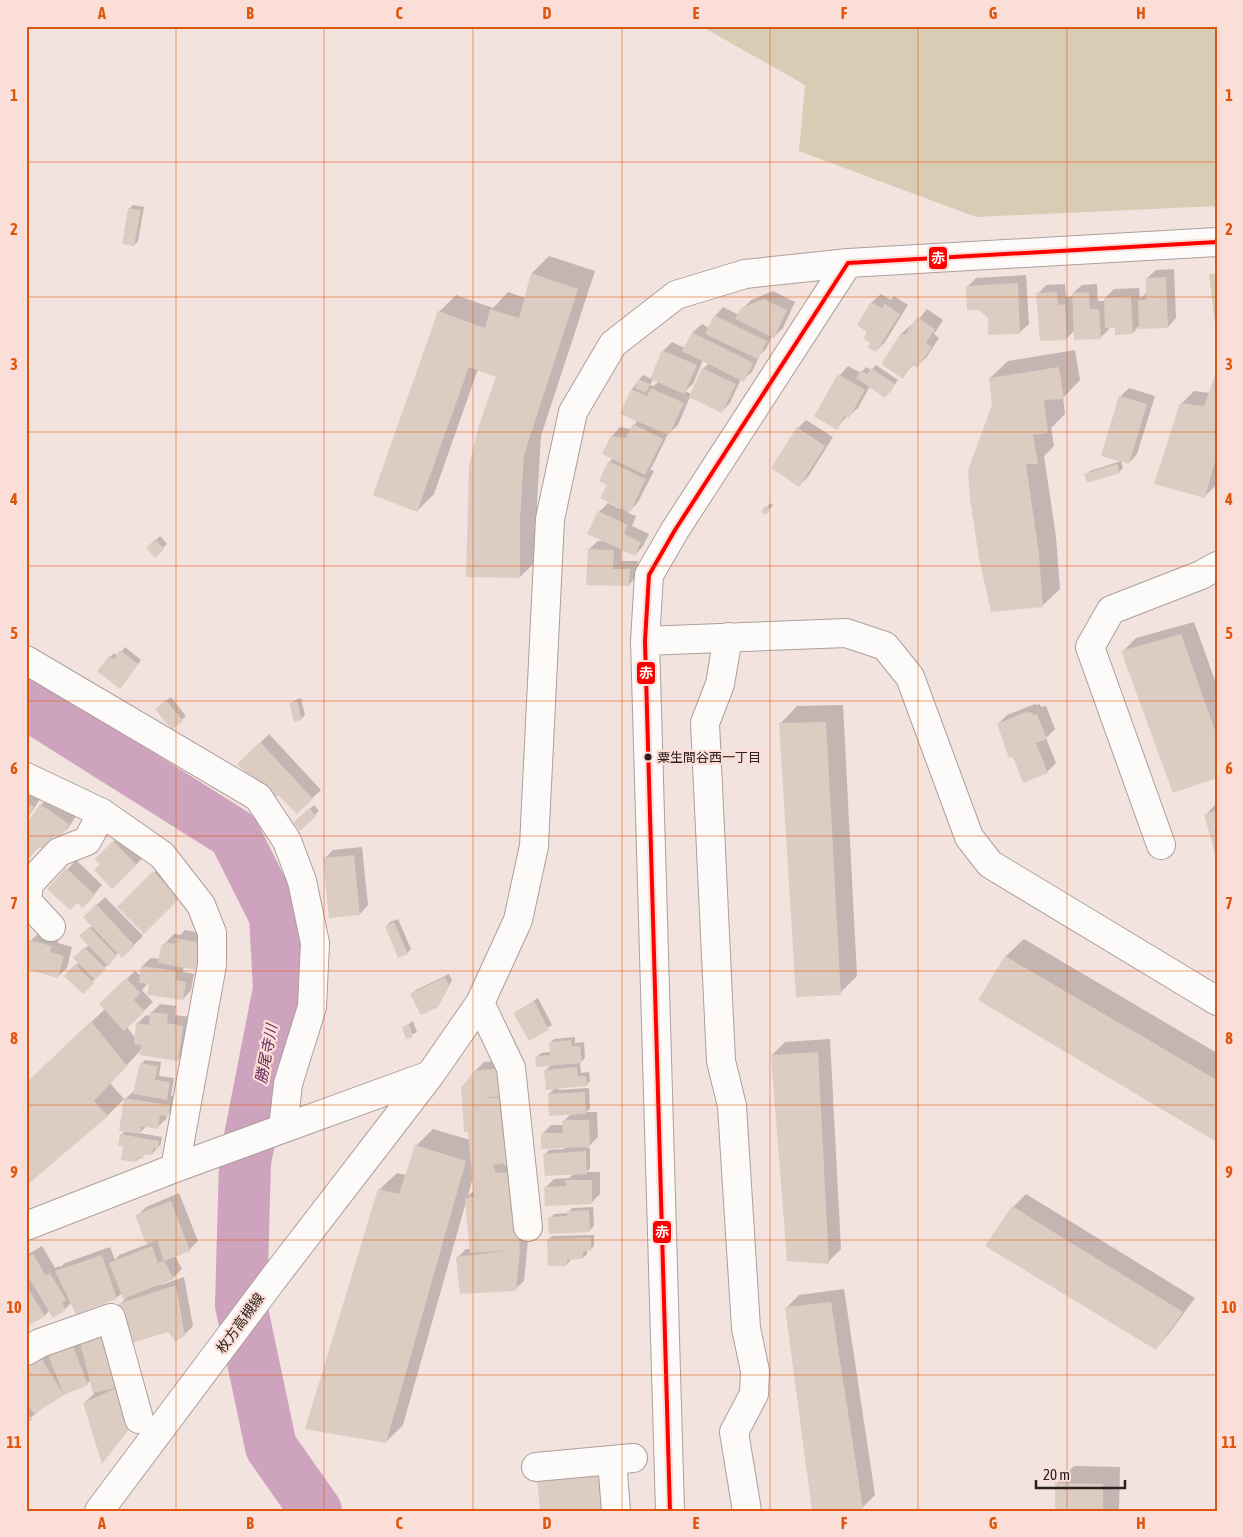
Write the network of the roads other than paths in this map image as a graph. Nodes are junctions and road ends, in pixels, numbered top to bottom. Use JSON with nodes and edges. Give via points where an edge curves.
{"nodes":[{"id":1,"x":1217,"y":242,"type":"edge"},
{"id":2,"x":848,"y":263,"type":"junction"},
{"id":3,"x":1217,"y":566,"type":"edge"},
{"id":4,"x":728,"y":637,"type":"junction"},
{"id":5,"x":645,"y":640,"type":"junction"},
{"id":6,"x":26,"y":660,"type":"edge"},
{"id":7,"x":26,"y":777,"type":"edge"},
{"id":8,"x":102,"y":813,"type":"junction"},
{"id":9,"x":1161,"y":845,"type":"dead end"},
{"id":10,"x":37,"y":917,"type":"edge"},
{"id":11,"x":1217,"y":1001,"type":"edge"},
{"id":12,"x":480,"y":1003,"type":"junction"},
{"id":13,"x":430,"y":1075,"type":"junction"},
{"id":14,"x":283,"y":1128,"type":"junction"},
{"id":15,"x":175,"y":1168,"type":"junction"},
{"id":16,"x":26,"y":1226,"type":"edge"},
{"id":17,"x":528,"y":1226,"type":"dead end"},
{"id":18,"x":26,"y":1350,"type":"edge"},
{"id":19,"x":139,"y":1419,"type":"dead end"},
{"id":20,"x":536,"y":1467,"type":"dead end"},
{"id":21,"x":99,"y":1511,"type":"edge"},
{"id":22,"x":616,"y":1511,"type":"edge"},
{"id":23,"x":670,"y":1511,"type":"edge"},
{"id":24,"x":747,"y":1511,"type":"edge"}],
"edges":[{"from":1,"to":2,"type":"street","name":"枚方高槻線"},
{"from":2,"to":5,"type":"street","via":[[649,574]]},
{"from":2,"to":12,"type":"street","name":"枚方高槻線","via":[[745,274],[676,295],[613,344],[573,412],[550,519],[534,846],[518,920]]},
{"from":3,"to":9,"type":"street","via":[[1202,575],[1111,610],[1090,647]]},
{"from":4,"to":5,"type":"street"},
{"from":4,"to":11,"type":"street","via":[[846,633],[885,646],[910,677],[969,838],[990,864]]},
{"from":4,"to":24,"type":"street","via":[[720,684],[705,723],[721,1061],[732,1106],[746,1328],[755,1371],[754,1394],[734,1432]]},
{"from":5,"to":23,"type":"street"},
{"from":6,"to":14,"type":"street","via":[[258,797],[287,841],[302,882],[315,943],[312,1007],[288,1084]]},
{"from":7,"to":8,"type":"street"},
{"from":8,"to":10,"type":"street","via":[[87,841],[59,852],[29,884],[27,901]]},
{"from":8,"to":15,"type":"street","via":[[162,855],[201,905],[212,933],[212,966]]},
{"from":12,"to":13,"type":"street","name":"枚方高槻線"},
{"from":12,"to":17,"type":"street","via":[[511,1068]]},
{"from":13,"to":14,"type":"street"},
{"from":13,"to":21,"type":"street","name":"枚方高槻線"},
{"from":14,"to":15,"type":"street"},
{"from":15,"to":16,"type":"street"},
{"from":18,"to":19,"type":"street","via":[[111,1318]]},
{"from":20,"to":22,"type":"street","via":[[622,1459]]}]}
